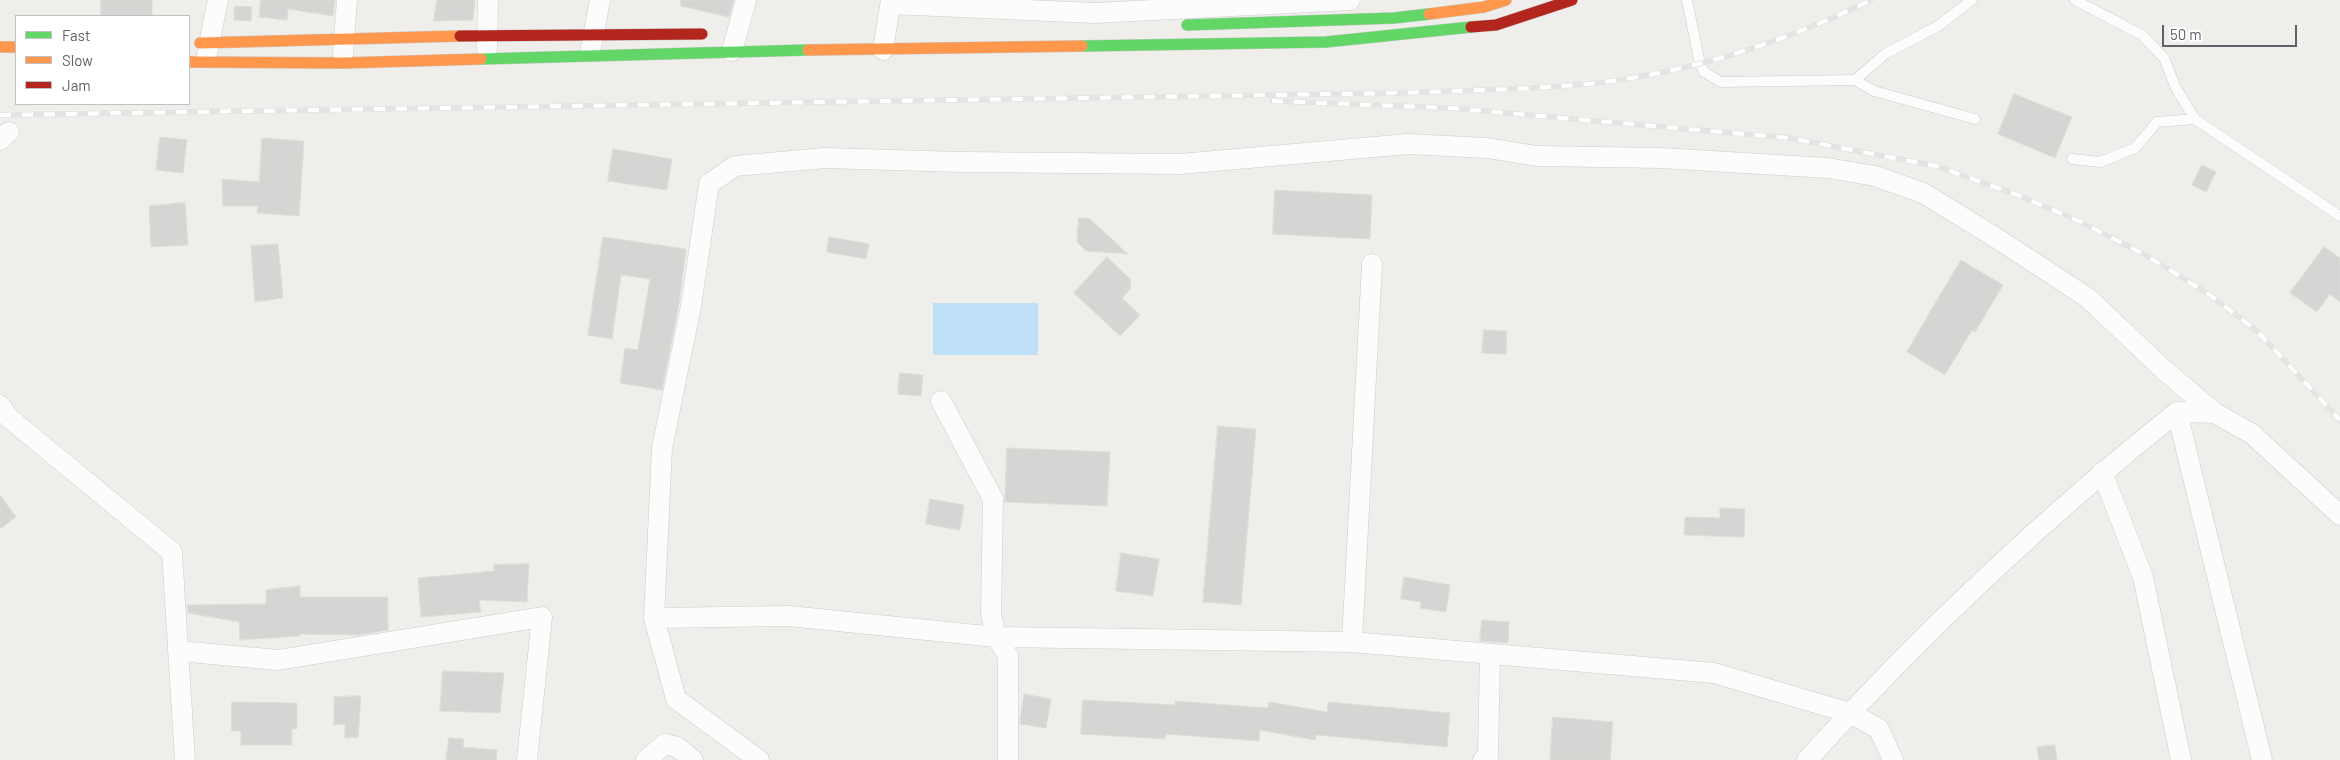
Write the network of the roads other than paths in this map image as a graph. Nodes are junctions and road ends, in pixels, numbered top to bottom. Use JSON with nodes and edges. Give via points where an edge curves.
{"nodes":[{"id":1,"x":218,"y":0,"type":"edge"},
{"id":2,"x":348,"y":0,"type":"edge"},
{"id":3,"x":488,"y":0,"type":"edge"},
{"id":4,"x":600,"y":0,"type":"edge"},
{"id":5,"x":746,"y":0,"type":"edge"},
{"id":6,"x":1350,"y":0,"type":"edge"},
{"id":7,"x":1440,"y":0,"type":"edge"},
{"id":8,"x":1506,"y":0,"type":"edge"},
{"id":9,"x":1572,"y":0,"type":"edge"},
{"id":10,"x":1687,"y":0,"type":"edge"},
{"id":11,"x":1972,"y":0,"type":"edge"},
{"id":12,"x":2075,"y":0,"type":"edge"},
{"id":13,"x":891,"y":2,"type":"edge"},
{"id":14,"x":1473,"y":5,"type":"edge"},
{"id":15,"x":1496,"y":25,"type":"junction"},
{"id":16,"x":1176,"y":26,"type":"dead end"},
{"id":17,"x":487,"y":34,"type":"junction"},
{"id":18,"x":593,"y":35,"type":"junction"},
{"id":19,"x":886,"y":36,"type":"junction"},
{"id":20,"x":732,"y":37,"type":"junction"},
{"id":21,"x":344,"y":40,"type":"junction"},
{"id":22,"x":190,"y":44,"type":"edge"},
{"id":23,"x":0,"y":47,"type":"edge"},
{"id":24,"x":15,"y":47,"type":"edge"},
{"id":25,"x":201,"y":55,"type":"edge"},
{"id":26,"x":589,"y":56,"type":"junction"},
{"id":27,"x":486,"y":57,"type":"junction"},
{"id":28,"x":342,"y":63,"type":"junction"},
{"id":29,"x":1855,"y":80,"type":"junction"},
{"id":30,"x":1975,"y":119,"type":"dead end"},
{"id":31,"x":2195,"y":119,"type":"junction"},
{"id":32,"x":2072,"y":159,"type":"dead end"},
{"id":33,"x":2340,"y":216,"type":"edge"},
{"id":34,"x":1372,"y":264,"type":"dead end"},
{"id":35,"x":941,"y":401,"type":"dead end"},
{"id":36,"x":0,"y":405,"type":"edge"},
{"id":37,"x":2177,"y":412,"type":"junction"},
{"id":38,"x":2215,"y":413,"type":"junction"},
{"id":39,"x":2102,"y":472,"type":"junction"},
{"id":40,"x":2340,"y":515,"type":"edge"},
{"id":41,"x":654,"y":618,"type":"junction"},
{"id":42,"x":996,"y":638,"type":"junction"},
{"id":43,"x":1352,"y":642,"type":"junction"},
{"id":44,"x":178,"y":651,"type":"junction"},
{"id":45,"x":1490,"y":654,"type":"junction"},
{"id":46,"x":1850,"y":713,"type":"junction"},
{"id":47,"x":185,"y":760,"type":"edge"},
{"id":48,"x":528,"y":760,"type":"edge"},
{"id":49,"x":646,"y":760,"type":"edge"},
{"id":50,"x":693,"y":760,"type":"edge"},
{"id":51,"x":759,"y":760,"type":"edge"},
{"id":52,"x":1008,"y":760,"type":"edge"},
{"id":53,"x":1483,"y":760,"type":"edge"},
{"id":54,"x":1808,"y":760,"type":"edge"},
{"id":55,"x":1893,"y":760,"type":"edge"},
{"id":56,"x":2181,"y":760,"type":"edge"},
{"id":57,"x":2262,"y":760,"type":"edge"}],
"edges":[{"from":1,"to":25,"type":"street"},
{"from":2,"to":21,"type":"street"},
{"from":3,"to":17,"type":"street"},
{"from":4,"to":18,"type":"street"},
{"from":5,"to":20,"type":"street"},
{"from":6,"to":13,"type":"street","via":[[1095,13]]},
{"from":7,"to":14,"type":"street"},
{"from":8,"to":14,"type":"main road"},
{"from":9,"to":15,"type":"main road"},
{"from":10,"to":29,"type":"lane","via":[[1700,64],[1704,72],[1721,82]]},
{"from":11,"to":29,"type":"lane","via":[[1938,26],[1884,54]]},
{"from":12,"to":31,"type":"lane","via":[[2142,35],[2164,58],[2176,88]]},
{"from":13,"to":19,"type":"street"},
{"from":14,"to":15,"type":"street"},
{"from":14,"to":16,"type":"main road","via":[[1394,18]]},
{"from":15,"to":19,"type":"main road","via":[[1326,42]]},
{"from":17,"to":18,"type":"main road"},
{"from":17,"to":21,"type":"main road"},
{"from":17,"to":27,"type":"street"},
{"from":18,"to":20,"type":"main road"},
{"from":18,"to":26,"type":"street"},
{"from":19,"to":20,"type":"main road"},
{"from":20,"to":26,"type":"main road"},
{"from":21,"to":25,"type":"main road"},
{"from":21,"to":28,"type":"street"},
{"from":22,"to":25,"type":"main road"},
{"from":23,"to":24,"type":"main road"},
{"from":25,"to":28,"type":"main road"},
{"from":26,"to":27,"type":"main road"},
{"from":27,"to":28,"type":"main road"},
{"from":29,"to":30,"type":"lane","via":[[1874,91]]},
{"from":31,"to":32,"type":"lane","via":[[2157,122],[2135,148],[2100,162]]},
{"from":31,"to":33,"type":"lane"},
{"from":34,"to":43,"type":"street"},
{"from":35,"to":42,"type":"street","via":[[993,499],[991,614]]},
{"from":36,"to":44,"type":"street","via":[[9,418],[172,552]]},
{"from":37,"to":38,"type":"street"},
{"from":37,"to":39,"type":"street"},
{"from":37,"to":57,"type":"street"},
{"from":38,"to":40,"type":"street","via":[[2252,434]]},
{"from":38,"to":41,"type":"street","via":[[2088,298],[1998,239],[1923,193],[1875,176],[1828,168],[1537,156],[1487,148],[1408,144],[1180,164],[825,158],[735,166],[710,184],[662,448]]},
{"from":39,"to":46,"type":"street","via":[[1949,611]]},
{"from":39,"to":56,"type":"street","via":[[2143,577]]},
{"from":41,"to":42,"type":"street","via":[[789,616]]},
{"from":41,"to":51,"type":"street","via":[[676,699]]},
{"from":42,"to":43,"type":"street"},
{"from":42,"to":52,"type":"street","via":[[1008,656]]},
{"from":43,"to":45,"type":"street"},
{"from":44,"to":47,"type":"street"},
{"from":44,"to":48,"type":"street","via":[[278,660],[542,617]]},
{"from":45,"to":46,"type":"street","via":[[1714,673]]},
{"from":45,"to":53,"type":"street","via":[[1488,756]]},
{"from":46,"to":54,"type":"street"},
{"from":46,"to":55,"type":"street","via":[[1879,729]]},
{"from":49,"to":50,"type":"street","via":[[665,744],[677,747]]}]}
